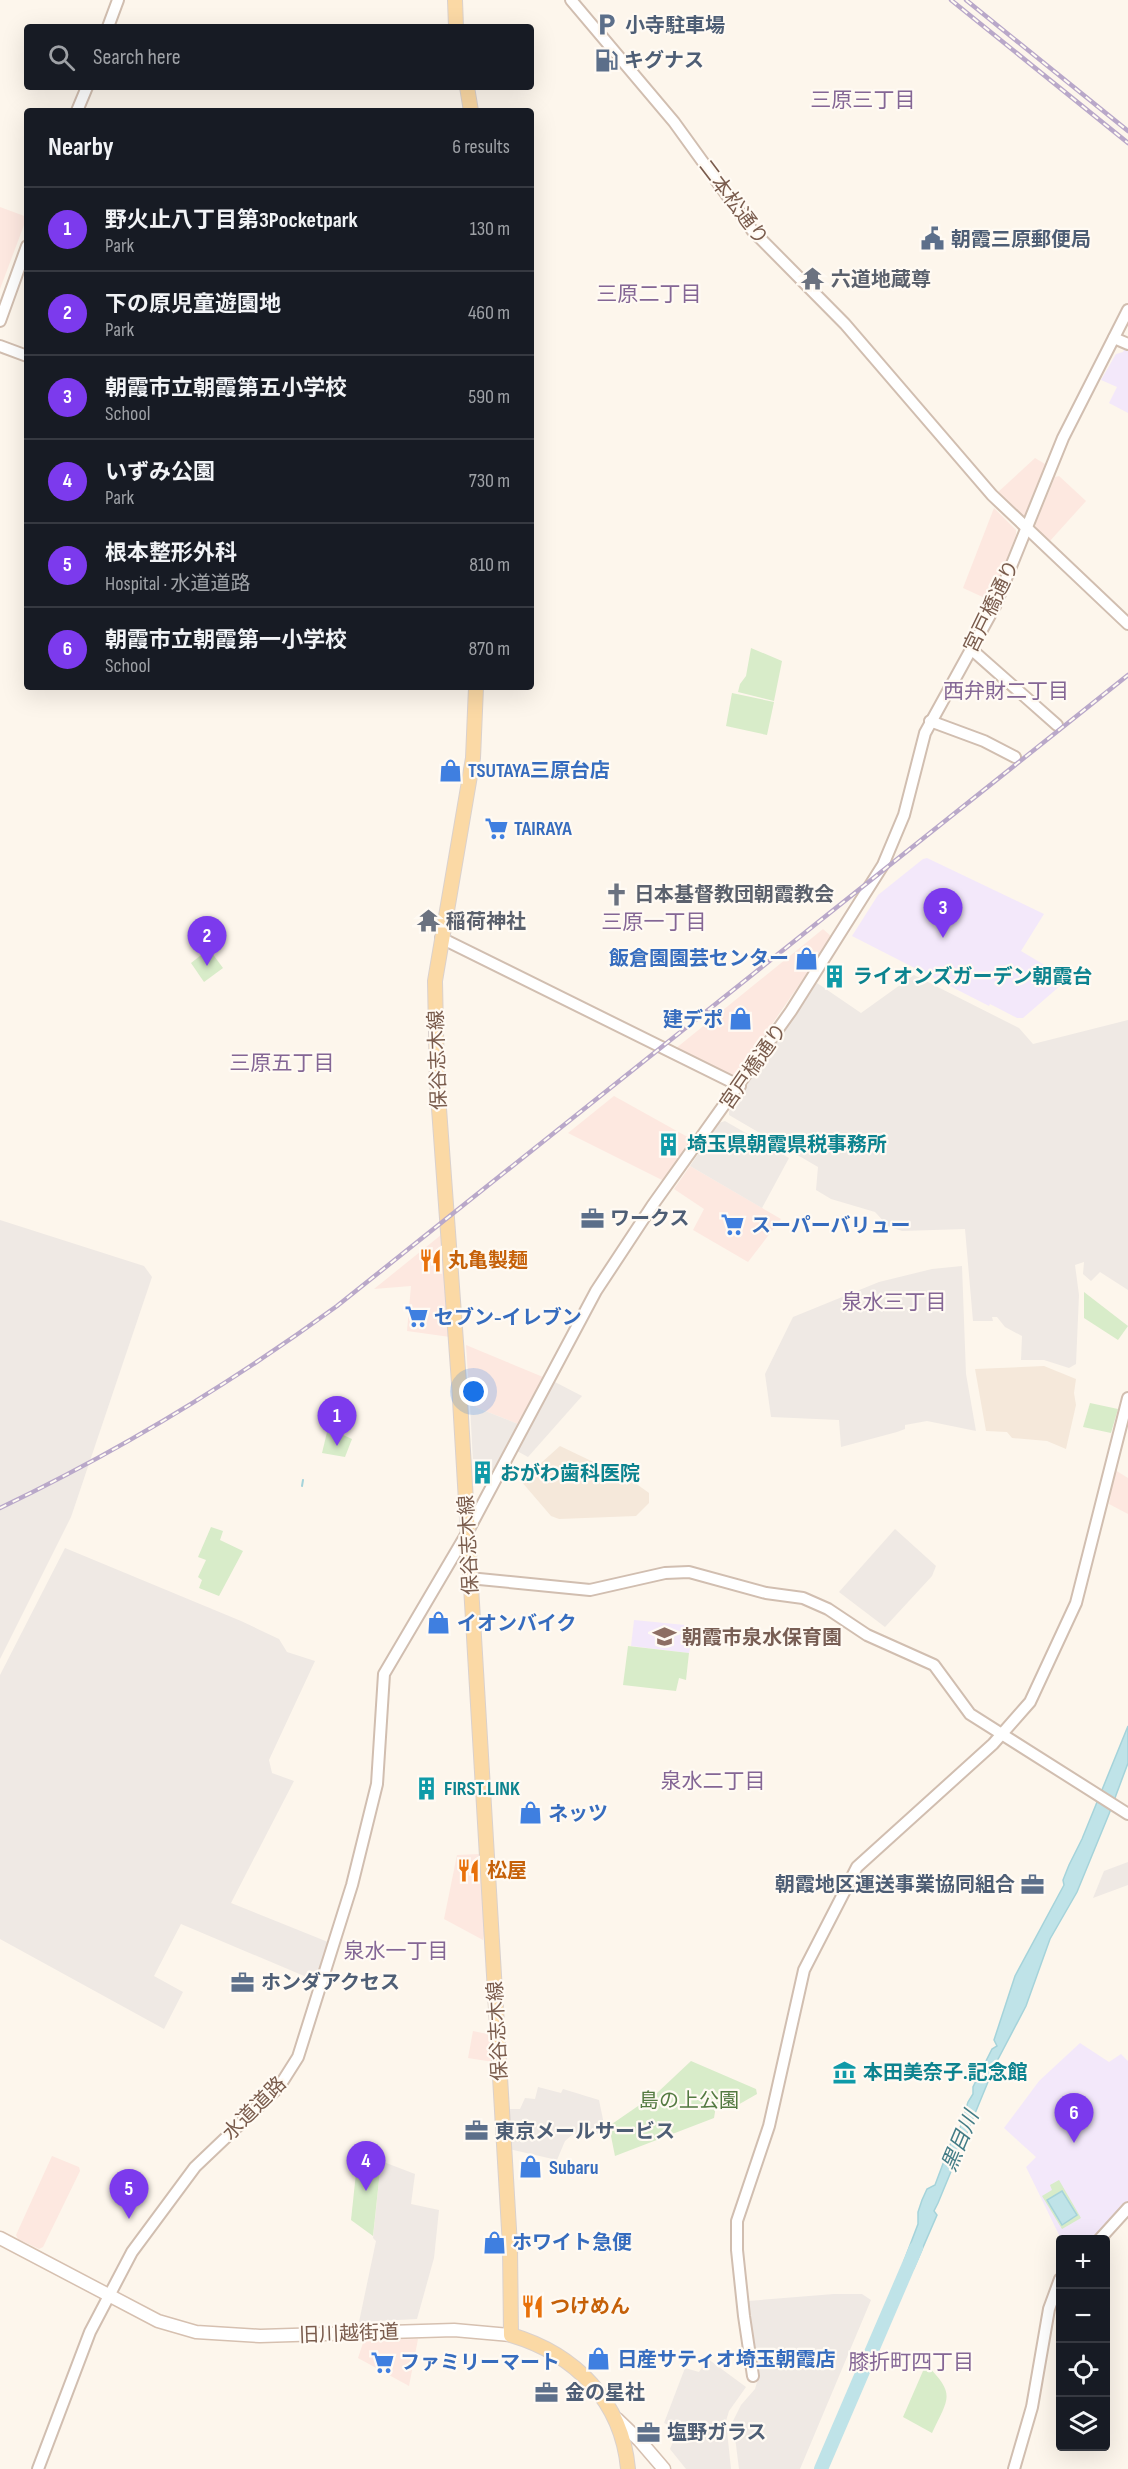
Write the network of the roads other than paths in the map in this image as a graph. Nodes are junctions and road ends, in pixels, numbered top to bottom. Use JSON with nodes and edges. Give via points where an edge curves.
{"nodes":[{"id":1,"x":118,"y":0,"type":"edge"},
{"id":2,"x":454,"y":0,"type":"edge"},
{"id":3,"x":571,"y":0,"type":"edge"},
{"id":4,"x":109,"y":24,"type":"edge"},
{"id":5,"x":456,"y":24,"type":"edge"},
{"id":6,"x":86,"y":90,"type":"edge"},
{"id":7,"x":468,"y":90,"type":"edge"},
{"id":8,"x":78,"y":108,"type":"edge"},
{"id":9,"x":470,"y":108,"type":"edge"},
{"id":10,"x":24,"y":254,"type":"edge"},
{"id":11,"x":1128,"y":310,"type":"edge"},
{"id":12,"x":0,"y":321,"type":"edge"},
{"id":13,"x":1114,"y":338,"type":"junction"},
{"id":14,"x":1128,"y":344,"type":"edge"},
{"id":15,"x":0,"y":346,"type":"edge"},
{"id":16,"x":24,"y":355,"type":"edge"},
{"id":17,"x":1026,"y":530,"type":"junction"},
{"id":18,"x":1128,"y":624,"type":"edge"},
{"id":19,"x":971,"y":650,"type":"junction"},
{"id":20,"x":476,"y":690,"type":"edge"},
{"id":21,"x":930,"y":721,"type":"junction"},
{"id":22,"x":1057,"y":725,"type":"dead end"},
{"id":23,"x":1015,"y":757,"type":"dead end"},
{"id":24,"x":441,"y":938,"type":"junction"},
{"id":25,"x":740,"y":1086,"type":"junction"},
{"id":26,"x":1128,"y":1398,"type":"edge"},
{"id":27,"x":467,"y":1533,"type":"junction"},
{"id":28,"x":470,"y":1578,"type":"junction"},
{"id":29,"x":384,"y":1674,"type":"joint"},
{"id":30,"x":1001,"y":1736,"type":"junction"},
{"id":31,"x":1124,"y":1812,"type":"edge"},
{"id":32,"x":1128,"y":2208,"type":"edge"},
{"id":33,"x":1104,"y":2235,"type":"edge"},
{"id":34,"x":0,"y":2238,"type":"edge"},
{"id":35,"x":1056,"y":2289,"type":"edge"},
{"id":36,"x":108,"y":2295,"type":"junction"},
{"id":37,"x":511,"y":2335,"type":"junction"},
{"id":38,"x":753,"y":2376,"type":"dead end"},
{"id":39,"x":617,"y":2419,"type":"junction"},
{"id":40,"x":640,"y":2441,"type":"junction"},
{"id":41,"x":626,"y":2451,"type":"junction"},
{"id":42,"x":39,"y":2469,"type":"edge"},
{"id":43,"x":628,"y":2469,"type":"edge"},
{"id":44,"x":664,"y":2469,"type":"edge"},
{"id":45,"x":1014,"y":2469,"type":"edge"}],
"edges":[{"from":1,"to":4,"type":"street"},
{"from":2,"to":5,"type":"main road"},
{"from":3,"to":17,"type":"street","name":"二本松通り","via":[[675,122],[752,230],[825,302],[965,466]]},
{"from":6,"to":8,"type":"street"},
{"from":7,"to":9,"type":"main road"},
{"from":10,"to":12,"type":"street"},
{"from":11,"to":13,"type":"street","name":"宮戸橋通り"},
{"from":13,"to":14,"type":"street"},
{"from":13,"to":17,"type":"street","name":"宮戸橋通り","via":[[1080,401]]},
{"from":15,"to":16,"type":"street"},
{"from":17,"to":18,"type":"street","name":"二本松通り"},
{"from":17,"to":19,"type":"street","name":"宮戸橋通り","via":[[999,597]]},
{"from":19,"to":21,"type":"street","name":"宮戸橋通り"},
{"from":19,"to":22,"type":"street"},
{"from":20,"to":24,"type":"main road","name":"保谷志木線","via":[[473,758]]},
{"from":21,"to":23,"type":"street"},
{"from":21,"to":25,"type":"street","name":"宮戸橋通り","via":[[920,745],[904,815],[883,865],[829,954]]},
{"from":24,"to":25,"type":"street"},
{"from":24,"to":27,"type":"main road","name":"保谷志木線","via":[[435,981],[437,1081]]},
{"from":25,"to":27,"type":"street","name":"宮戸橋通り","via":[[652,1206],[596,1292]]},
{"from":26,"to":30,"type":"street","via":[[1076,1603],[1030,1702]]},
{"from":27,"to":28,"type":"main road","name":"保谷志木線"},
{"from":27,"to":29,"type":"street","name":"宮戸橋通り"},
{"from":28,"to":30,"type":"street","via":[[590,1590],[665,1573],[689,1572],[766,1593],[796,1596],[828,1609],[867,1635],[934,1665],[966,1710]]},
{"from":28,"to":37,"type":"main road","name":"保谷志木線","via":[[510,2246]]},
{"from":29,"to":36,"type":"street","name":"水道道路","via":[[377,1784],[352,1885],[298,2057],[279,2087],[190,2172],[145,2233]]},
{"from":30,"to":31,"type":"street"},
{"from":30,"to":38,"type":"street","via":[[857,1867],[804,1971],[769,2126],[737,2221]]},
{"from":32,"to":33,"type":"street"},
{"from":34,"to":36,"type":"main road","name":"旧川越街道"},
{"from":35,"to":45,"type":"street","via":[[1049,2309],[1032,2407]]},
{"from":36,"to":37,"type":"main road","name":"旧川越街道","via":[[158,2321],[210,2334],[454,2330]]},
{"from":36,"to":42,"type":"street","name":"水道道路","via":[[79,2359]]},
{"from":37,"to":39,"type":"main road","name":"旧川越街道","via":[[548,2350],[574,2368],[595,2388]]},
{"from":39,"to":40,"type":"main road","name":"旧川越街道"},
{"from":39,"to":41,"type":"main road"},
{"from":40,"to":41,"type":"main road"},
{"from":40,"to":44,"type":"main road","name":"旧川越街道"},
{"from":41,"to":43,"type":"main road"}]}
